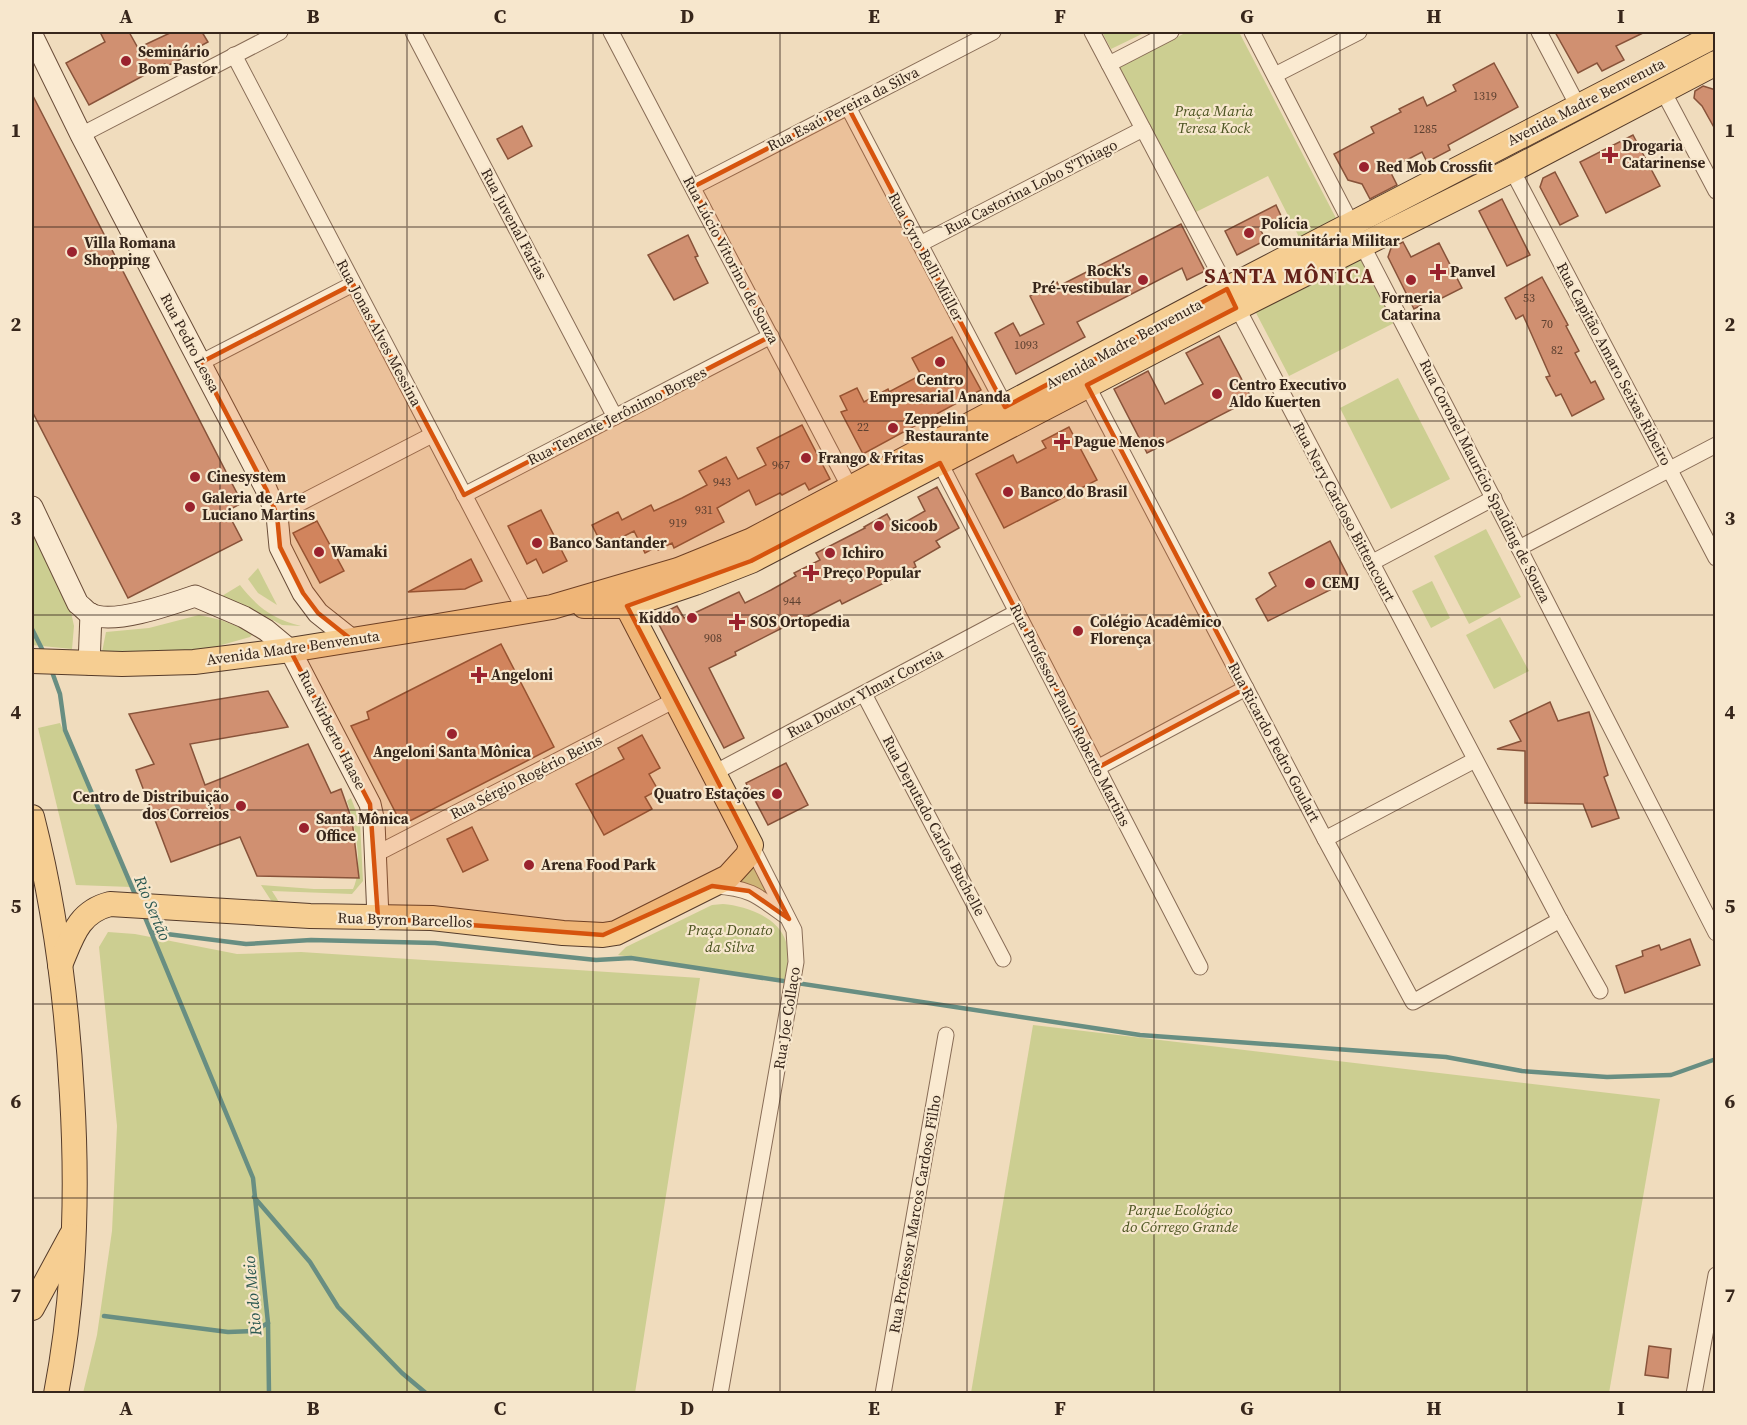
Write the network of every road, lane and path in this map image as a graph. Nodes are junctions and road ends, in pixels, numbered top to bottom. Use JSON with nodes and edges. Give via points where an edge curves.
{"nodes":[{"id":1,"x":280,"y":32,"type":"edge"},
{"id":2,"x":413,"y":32,"type":"edge"},
{"id":3,"x":611,"y":32,"type":"edge"},
{"id":4,"x":993,"y":32,"type":"edge"},
{"id":5,"x":1092,"y":32,"type":"edge"},
{"id":6,"x":1171,"y":32,"type":"edge"},
{"id":7,"x":1252,"y":32,"type":"edge"},
{"id":8,"x":1359,"y":32,"type":"edge"},
{"id":9,"x":1539,"y":32,"type":"edge"},
{"id":10,"x":32,"y":35,"type":"edge"},
{"id":11,"x":1716,"y":35,"type":"edge"},
{"id":12,"x":234,"y":56,"type":"junction"},
{"id":13,"x":1716,"y":63,"type":"edge"},
{"id":14,"x":1109,"y":64,"type":"junction"},
{"id":15,"x":1275,"y":75,"type":"junction"},
{"id":16,"x":1663,"y":91,"type":"junction"},
{"id":17,"x":1578,"y":106,"type":"junction"},
{"id":18,"x":848,"y":107,"type":"junction"},
{"id":19,"x":1143,"y":129,"type":"junction"},
{"id":20,"x":81,"y":135,"type":"junction"},
{"id":21,"x":1512,"y":170,"type":"junction"},
{"id":22,"x":693,"y":187,"type":"junction"},
{"id":23,"x":1716,"y":191,"type":"edge"},
{"id":24,"x":1352,"y":224,"type":"junction"},
{"id":25,"x":920,"y":244,"type":"junction"},
{"id":26,"x":1363,"y":245,"type":"junction"},
{"id":27,"x":353,"y":284,"type":"junction"},
{"id":28,"x":1231,"y":298,"type":"junction"},
{"id":29,"x":771,"y":336,"type":"junction"},
{"id":30,"x":200,"y":363,"type":"junction"},
{"id":31,"x":1087,"y":386,"type":"junction"},
{"id":32,"x":1005,"y":406,"type":"junction"},
{"id":33,"x":615,"y":417,"type":"junction"},
{"id":34,"x":432,"y":435,"type":"junction"},
{"id":35,"x":1716,"y":445,"type":"edge"},
{"id":36,"x":940,"y":463,"type":"junction"},
{"id":37,"x":1669,"y":469,"type":"junction"},
{"id":38,"x":850,"y":488,"type":"junction"},
{"id":39,"x":464,"y":495,"type":"junction"},
{"id":40,"x":1494,"y":498,"type":"junction"},
{"id":41,"x":32,"y":507,"type":"edge"},
{"id":42,"x":277,"y":515,"type":"junction"},
{"id":43,"x":1519,"y":548,"type":"junction"},
{"id":44,"x":1716,"y":558,"type":"edge"},
{"id":45,"x":1371,"y":563,"type":"junction"},
{"id":46,"x":627,"y":606,"type":"junction"},
{"id":47,"x":552,"y":607,"type":"junction"},
{"id":48,"x":525,"y":611,"type":"junction"},
{"id":49,"x":1017,"y":612,"type":"junction"},
{"id":50,"x":91,"y":614,"type":"junction"},
{"id":51,"x":352,"y":640,"type":"junction"},
{"id":52,"x":290,"y":651,"type":"junction"},
{"id":53,"x":32,"y":661,"type":"edge"},
{"id":54,"x":82,"y":663,"type":"junction"},
{"id":55,"x":1246,"y":688,"type":"junction"},
{"id":56,"x":864,"y":694,"type":"junction"},
{"id":57,"x":675,"y":700,"type":"junction"},
{"id":58,"x":1475,"y":760,"type":"junction"},
{"id":59,"x":1097,"y":768,"type":"junction"},
{"id":60,"x":714,"y":773,"type":"junction"},
{"id":61,"x":32,"y":817,"type":"edge"},
{"id":62,"x":1325,"y":839,"type":"junction"},
{"id":63,"x":751,"y":845,"type":"junction"},
{"id":64,"x":376,"y":854,"type":"junction"},
{"id":65,"x":712,"y":886,"type":"junction"},
{"id":66,"x":378,"y":918,"type":"junction"},
{"id":67,"x":789,"y":919,"type":"junction"},
{"id":68,"x":1560,"y":920,"type":"junction"},
{"id":69,"x":1716,"y":933,"type":"edge"},
{"id":70,"x":1003,"y":959,"type":"dead end"},
{"id":71,"x":60,"y":965,"type":"junction"},
{"id":72,"x":1200,"y":967,"type":"dead end"},
{"id":73,"x":1600,"y":991,"type":"dead end"},
{"id":74,"x":946,"y":1035,"type":"dead end"},
{"id":75,"x":74,"y":1229,"type":"junction"},
{"id":76,"x":1716,"y":1275,"type":"edge"},
{"id":77,"x":32,"y":1308,"type":"edge"},
{"id":78,"x":56,"y":1394,"type":"edge"},
{"id":79,"x":720,"y":1394,"type":"edge"},
{"id":80,"x":883,"y":1394,"type":"edge"},
{"id":81,"x":1694,"y":1394,"type":"edge"}],
"edges":[{"from":1,"to":12,"type":"street"},
{"from":2,"to":33,"type":"street","name":"Rua Juvenal Farias"},
{"from":3,"to":22,"type":"street","name":"Rua Lúcio Vitorino de Souza"},
{"from":4,"to":18,"type":"street","name":"Rua Esaú Pereira da Silva"},
{"from":5,"to":14,"type":"street","name":"Rua Nery Cardoso Bittencourt"},
{"from":6,"to":14,"type":"street"},
{"from":7,"to":15,"type":"street","name":"Rua Coronel Maurício Spalding de Souza"},
{"from":8,"to":15,"type":"street"},
{"from":9,"to":17,"type":"street"},
{"from":10,"to":20,"type":"street","name":"Rua Pedro Lessa"},
{"from":11,"to":17,"type":"main road","name":"Avenida Madre Benvenuta"},
{"from":12,"to":20,"type":"street"},
{"from":12,"to":27,"type":"street","name":"Rua Jonas Alves Messina"},
{"from":13,"to":16,"type":"main road","name":"Avenida Madre Benvenuta"},
{"from":14,"to":19,"type":"street","name":"Rua Nery Cardoso Bittencourt"},
{"from":15,"to":24,"type":"street","name":"Rua Coronel Maurício Spalding de Souza"},
{"from":16,"to":21,"type":"main road","name":"Avenida Madre Benvenuta"},
{"from":16,"to":23,"type":"street"},
{"from":17,"to":24,"type":"main road","name":"Avenida Madre Benvenuta"},
{"from":18,"to":22,"type":"street","name":"Rua Esaú Pereira da Silva"},
{"from":18,"to":25,"type":"street","name":"Rua Cyro Belli Müller"},
{"from":19,"to":25,"type":"street","name":"Rua Castorina Lobo S'Thiago"},
{"from":19,"to":28,"type":"street","name":"Rua Nery Cardoso Bittencourt"},
{"from":20,"to":30,"type":"street","name":"Rua Pedro Lessa"},
{"from":21,"to":26,"type":"main road","name":"Avenida Madre Benvenuta"},
{"from":21,"to":37,"type":"street","name":"Rua Capitão Amaro Seixas Ribeiro"},
{"from":22,"to":29,"type":"street","name":"Rua Lúcio Vitorino de Souza"},
{"from":24,"to":26,"type":"street","name":"Rua Coronel Maurício Spalding de Souza"},
{"from":24,"to":28,"type":"main road","name":"Avenida Madre Benvenuta"},
{"from":25,"to":32,"type":"street","name":"Rua Cyro Belli Müller"},
{"from":26,"to":28,"type":"main road","name":"Avenida Madre Benvenuta"},
{"from":26,"to":40,"type":"street","name":"Rua Coronel Maurício Spalding de Souza"},
{"from":27,"to":30,"type":"street"},
{"from":27,"to":34,"type":"street","name":"Rua Jonas Alves Messina"},
{"from":28,"to":31,"type":"main road","name":"Avenida Madre Benvenuta"},
{"from":28,"to":32,"type":"main road","name":"Avenida Madre Benvenuta"},
{"from":28,"to":45,"type":"street","name":"Rua Nery Cardoso Bittencourt"},
{"from":29,"to":33,"type":"street","name":"Rua Tenente Jerônimo Borges"},
{"from":29,"to":38,"type":"street","name":"Rua Lúcio Vitorino de Souza"},
{"from":30,"to":42,"type":"street","name":"Rua Pedro Lessa"},
{"from":31,"to":36,"type":"main road","name":"Avenida Madre Benvenuta"},
{"from":31,"to":55,"type":"street","name":"Rua Ricardo Pedro Goulart"},
{"from":32,"to":38,"type":"main road","name":"Avenida Madre Benvenuta"},
{"from":33,"to":39,"type":"street","name":"Rua Tenente Jerônimo Borges"},
{"from":34,"to":39,"type":"street","name":"Rua Jonas Alves Messina"},
{"from":34,"to":42,"type":"street"},
{"from":35,"to":37,"type":"street"},
{"from":36,"to":46,"type":"main road","name":"Avenida Madre Benvenuta","via":[[752,561]]},
{"from":36,"to":49,"type":"street","name":"Rua Professor Paulo Roberto Martins"},
{"from":37,"to":43,"type":"street"},
{"from":37,"to":44,"type":"street","name":"Rua Capitão Amaro Seixas Ribeiro"},
{"from":38,"to":47,"type":"main road","name":"Avenida Madre Benvenuta","via":[[720,554]]},
{"from":39,"to":48,"type":"street","name":"Rua Jonas Alves Messina"},
{"from":40,"to":43,"type":"street","name":"Rua Coronel Maurício Spalding de Souza"},
{"from":40,"to":45,"type":"street"},
{"from":41,"to":50,"type":"street","via":[[78,604]]},
{"from":42,"to":51,"type":"street","name":"Rua Pedro Lessa","via":[[280,547],[303,593],[318,614]]},
{"from":43,"to":69,"type":"street","name":"Rua Coronel Maurício Spalding de Souza"},
{"from":45,"to":58,"type":"street","name":"Rua Nery Cardoso Bittencourt"},
{"from":46,"to":47,"type":"main road","name":"Avenida Madre Benvenuta"},
{"from":46,"to":57,"type":"main road","name":"Rua Joe Collaço"},
{"from":47,"to":48,"type":"main road","name":"Avenida Madre Benvenuta"},
{"from":48,"to":51,"type":"main road","name":"Avenida Madre Benvenuta"},
{"from":49,"to":56,"type":"street","name":"Rua Doutor Ylmar Correia"},
{"from":49,"to":59,"type":"street","name":"Rua Professor Paulo Roberto Martins"},
{"from":50,"to":52,"type":"street","via":[[114,616],[150,611],[195,596],[244,617]]},
{"from":50,"to":54,"type":"street"},
{"from":51,"to":52,"type":"main road","name":"Avenida Madre Benvenuta"},
{"from":52,"to":54,"type":"main road","name":"Avenida Madre Benvenuta","via":[[194,662]]},
{"from":52,"to":64,"type":"street","name":"Rua Nirberto Haase","via":[[370,804]]},
{"from":53,"to":54,"type":"main road","name":"Avenida Madre Benvenuta"},
{"from":55,"to":59,"type":"street"},
{"from":55,"to":62,"type":"street","name":"Rua Ricardo Pedro Goulart"},
{"from":56,"to":60,"type":"street","name":"Rua Doutor Ylmar Correia"},
{"from":56,"to":70,"type":"street","name":"Rua Deputado Carlos Buchelle"},
{"from":57,"to":60,"type":"main road","name":"Rua Joe Collaço"},
{"from":57,"to":64,"type":"street","name":"Rua Sérgio Rogério Beins"},
{"from":58,"to":62,"type":"street"},
{"from":58,"to":68,"type":"street","name":"Rua Nery Cardoso Bittencourt"},
{"from":59,"to":72,"type":"street","name":"Rua Professor Paulo Roberto Martins"},
{"from":60,"to":63,"type":"main road","name":"Rua Joe Collaço"},
{"from":61,"to":71,"type":"main road"},
{"from":62,"to":68,"type":"street","name":"Rua Ricardo Pedro Goulart","via":[[1413,1002]]},
{"from":63,"to":65,"type":"main road","name":"Rua Byron Barcellos","via":[[741,864]]},
{"from":63,"to":67,"type":"street","name":"Rua Joe Collaço"},
{"from":64,"to":66,"type":"street","name":"Rua Nirberto Haase"},
{"from":65,"to":66,"type":"main road","name":"Rua Byron Barcellos","via":[[616,933],[603,935],[432,918]]},
{"from":65,"to":67,"type":"street","via":[[749,891]]},
{"from":66,"to":71,"type":"main road","name":"Rua Byron Barcellos","via":[[118,904],[87,914]]},
{"from":67,"to":79,"type":"street","name":"Rua Joe Collaço","via":[[796,941],[795,972]]},
{"from":68,"to":73,"type":"street","name":"Rua Nery Cardoso Bittencourt"},
{"from":71,"to":75,"type":"main road","via":[[76,1158]]},
{"from":74,"to":80,"type":"street","name":"Rua Professor Marcos Cardoso Filho"},
{"from":75,"to":77,"type":"main road"},
{"from":75,"to":78,"type":"main road","via":[[68,1326]]},
{"from":76,"to":81,"type":"street"}]}
